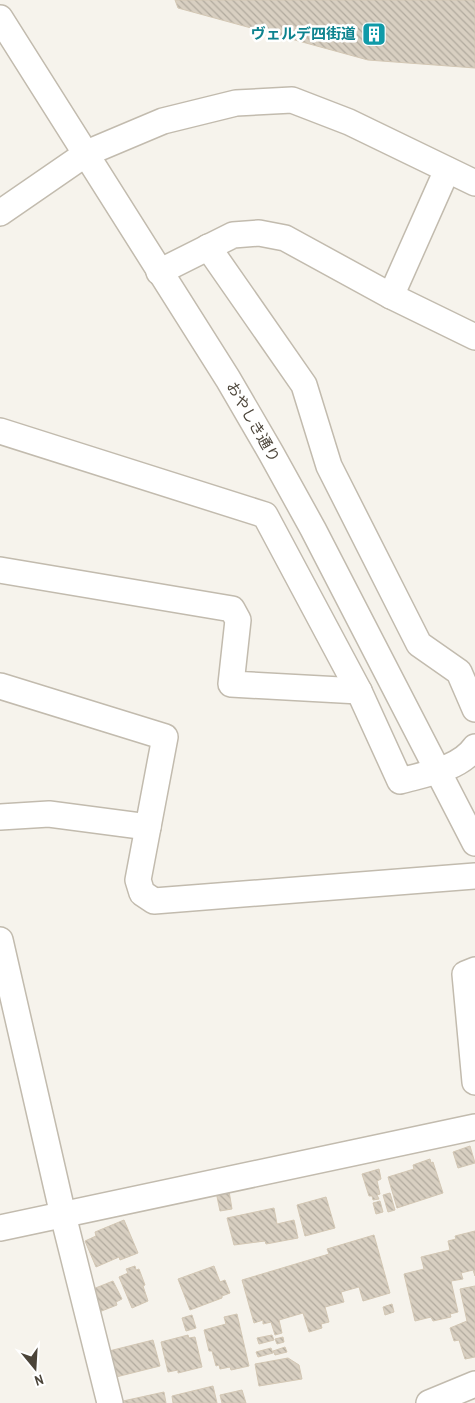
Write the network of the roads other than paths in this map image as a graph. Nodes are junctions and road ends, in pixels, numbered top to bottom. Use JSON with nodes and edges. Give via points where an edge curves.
{"nodes":[{"id":1,"x":0,"y":18,"type":"edge"},
{"id":2,"x":87,"y":153,"type":"junction"},
{"id":3,"x":447,"y":170,"type":"junction"},
{"id":4,"x":475,"y":184,"type":"edge"},
{"id":5,"x":0,"y":212,"type":"edge"},
{"id":6,"x":208,"y":247,"type":"junction"},
{"id":7,"x":159,"y":272,"type":"junction"},
{"id":8,"x":391,"y":296,"type":"junction"},
{"id":9,"x":475,"y":337,"type":"edge"},
{"id":10,"x":0,"y":431,"type":"edge"},
{"id":11,"x":0,"y":570,"type":"edge"},
{"id":12,"x":475,"y":665,"type":"edge"},
{"id":13,"x":0,"y":686,"type":"edge"},
{"id":14,"x":359,"y":690,"type":"junction"},
{"id":15,"x":471,"y":700,"type":"edge"},
{"id":16,"x":475,"y":747,"type":"edge"},
{"id":17,"x":436,"y":771,"type":"junction"},
{"id":18,"x":0,"y":817,"type":"edge"},
{"id":19,"x":148,"y":827,"type":"junction"},
{"id":20,"x":475,"y":843,"type":"edge"},
{"id":21,"x":475,"y":876,"type":"edge"},
{"id":22,"x":0,"y":940,"type":"edge"},
{"id":23,"x":475,"y":970,"type":"edge"},
{"id":24,"x":475,"y":1082,"type":"edge"},
{"id":25,"x":475,"y":1127,"type":"edge"},
{"id":26,"x":63,"y":1214,"type":"junction"},
{"id":27,"x":0,"y":1228,"type":"edge"},
{"id":28,"x":475,"y":1384,"type":"edge"},
{"id":29,"x":110,"y":1403,"type":"edge"},
{"id":30,"x":428,"y":1403,"type":"edge"}],
"edges":[{"from":1,"to":2,"type":"street","name":"おやしき通り"},
{"from":2,"to":3,"type":"street","via":[[163,121],[236,103],[292,100],[349,122]]},
{"from":2,"to":5,"type":"street"},
{"from":2,"to":7,"type":"street","name":"おやしき通り"},
{"from":3,"to":4,"type":"street"},
{"from":3,"to":8,"type":"street"},
{"from":6,"to":7,"type":"street"},
{"from":6,"to":8,"type":"street","via":[[233,235],[260,233],[285,238]]},
{"from":6,"to":15,"type":"street","via":[[304,385],[329,466],[419,644],[460,672]]},
{"from":7,"to":17,"type":"street","name":"おやしき通り","via":[[271,453]]},
{"from":8,"to":9,"type":"street"},
{"from":10,"to":14,"type":"street","via":[[265,515]]},
{"from":11,"to":14,"type":"street","via":[[232,608],[238,620],[231,684]]},
{"from":12,"to":15,"type":"street"},
{"from":13,"to":19,"type":"street","via":[[165,737]]},
{"from":14,"to":17,"type":"street","via":[[400,781]]},
{"from":16,"to":17,"type":"street","via":[[468,758]]},
{"from":17,"to":20,"type":"street","name":"おやしき通り"},
{"from":18,"to":19,"type":"street","via":[[49,814]]},
{"from":19,"to":21,"type":"street","via":[[138,880],[142,893],[154,901]]},
{"from":22,"to":26,"type":"street"},
{"from":23,"to":24,"type":"street","via":[[465,974]]},
{"from":25,"to":26,"type":"street"},
{"from":26,"to":27,"type":"street"},
{"from":26,"to":29,"type":"street"},
{"from":28,"to":30,"type":"street"}]}
